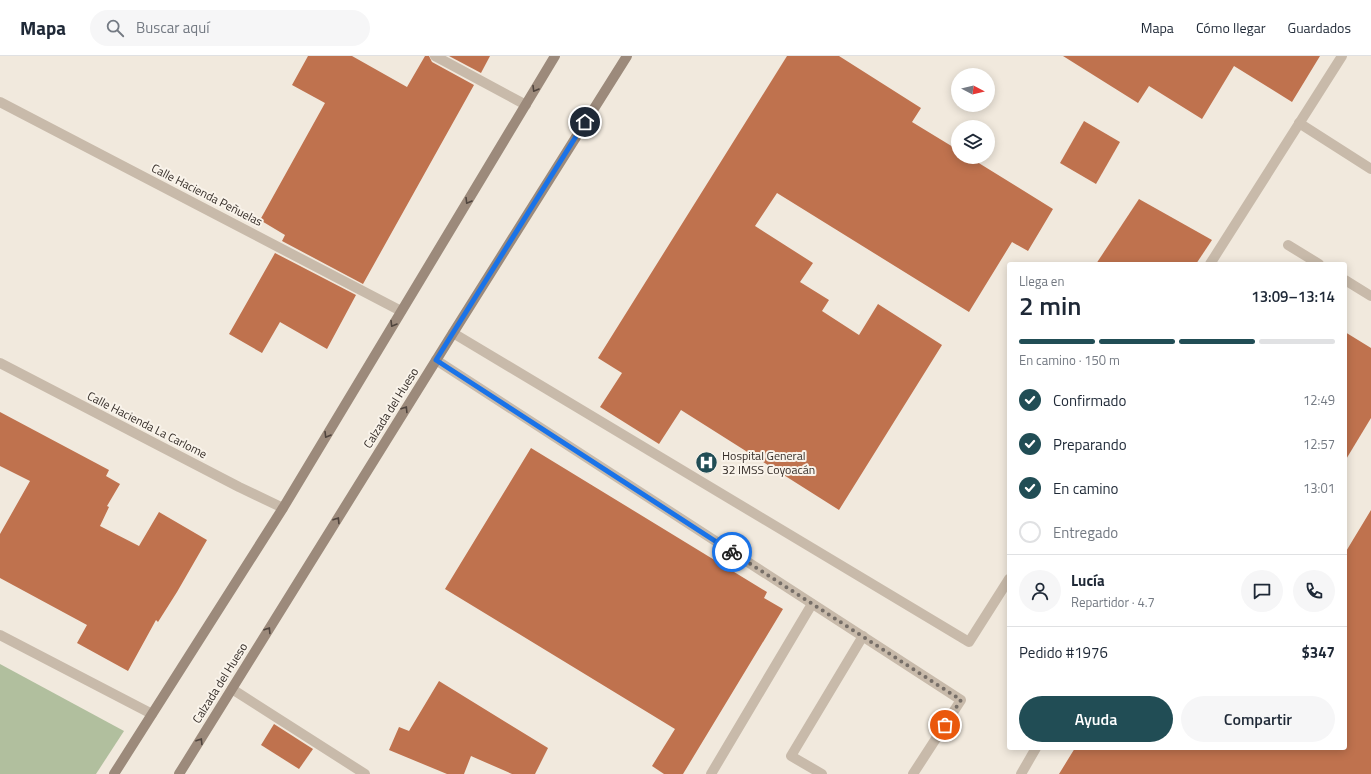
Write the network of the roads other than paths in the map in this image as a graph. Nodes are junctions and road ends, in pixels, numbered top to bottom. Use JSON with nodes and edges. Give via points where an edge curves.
{"nodes":[{"id":1,"x":435,"y":56,"type":"edge"},
{"id":2,"x":556,"y":56,"type":"edge"},
{"id":3,"x":627,"y":56,"type":"edge"},
{"id":4,"x":1342,"y":56,"type":"edge"},
{"id":5,"x":0,"y":102,"type":"edge"},
{"id":6,"x":526,"y":105,"type":"junction"},
{"id":7,"x":1299,"y":123,"type":"junction"},
{"id":8,"x":1371,"y":169,"type":"edge"},
{"id":9,"x":1288,"y":245,"type":"dead end"},
{"id":10,"x":1211,"y":262,"type":"edge"},
{"id":11,"x":1316,"y":262,"type":"edge"},
{"id":12,"x":1347,"y":281,"type":"edge"},
{"id":13,"x":1371,"y":296,"type":"edge"},
{"id":14,"x":401,"y":310,"type":"junction"},
{"id":15,"x":453,"y":333,"type":"junction"},
{"id":16,"x":436,"y":360,"type":"junction"},
{"id":17,"x":0,"y":363,"type":"edge"},
{"id":18,"x":283,"y":508,"type":"junction"},
{"id":19,"x":1007,"y":582,"type":"edge"},
{"id":20,"x":812,"y":604,"type":"junction"},
{"id":21,"x":0,"y":636,"type":"edge"},
{"id":22,"x":863,"y":636,"type":"junction"},
{"id":23,"x":232,"y":689,"type":"junction"},
{"id":24,"x":152,"y":714,"type":"junction"},
{"id":25,"x":1035,"y":750,"type":"edge"},
{"id":26,"x":114,"y":774,"type":"edge"},
{"id":27,"x":179,"y":774,"type":"edge"},
{"id":28,"x":365,"y":774,"type":"edge"},
{"id":29,"x":711,"y":774,"type":"edge"},
{"id":30,"x":822,"y":774,"type":"edge"},
{"id":31,"x":913,"y":774,"type":"edge"},
{"id":32,"x":1020,"y":774,"type":"edge"}],
"edges":[{"from":1,"to":6,"type":"street"},
{"from":2,"to":6,"type":"main road","one_way":true},
{"from":3,"to":15,"type":"main road","name":"Calzada del Hueso"},
{"from":4,"to":7,"type":"street"},
{"from":5,"to":14,"type":"street","name":"Calle Hacienda Peñuelas"},
{"from":6,"to":14,"type":"main road","one_way":true},
{"from":7,"to":8,"type":"street"},
{"from":7,"to":10,"type":"street"},
{"from":9,"to":11,"type":"street"},
{"from":12,"to":13,"type":"street"},
{"from":14,"to":18,"type":"main road","one_way":true},
{"from":15,"to":16,"type":"main road","name":"Calzada del Hueso"},
{"from":15,"to":19,"type":"street","via":[[969,642]]},
{"from":16,"to":20,"type":"street"},
{"from":23,"to":16,"type":"main road","name":"Calzada del Hueso","one_way":true},
{"from":17,"to":18,"type":"street","name":"Calle Hacienda La Carlome"},
{"from":18,"to":24,"type":"main road"},
{"from":20,"to":22,"type":"street"},
{"from":20,"to":29,"type":"street"},
{"from":21,"to":24,"type":"street"},
{"from":22,"to":30,"type":"street","via":[[791,756]]},
{"from":22,"to":31,"type":"street","via":[[961,700]]},
{"from":27,"to":23,"type":"main road","name":"Calzada del Hueso","one_way":true},
{"from":23,"to":28,"type":"street"},
{"from":24,"to":26,"type":"main road"},
{"from":25,"to":32,"type":"street"}]}
